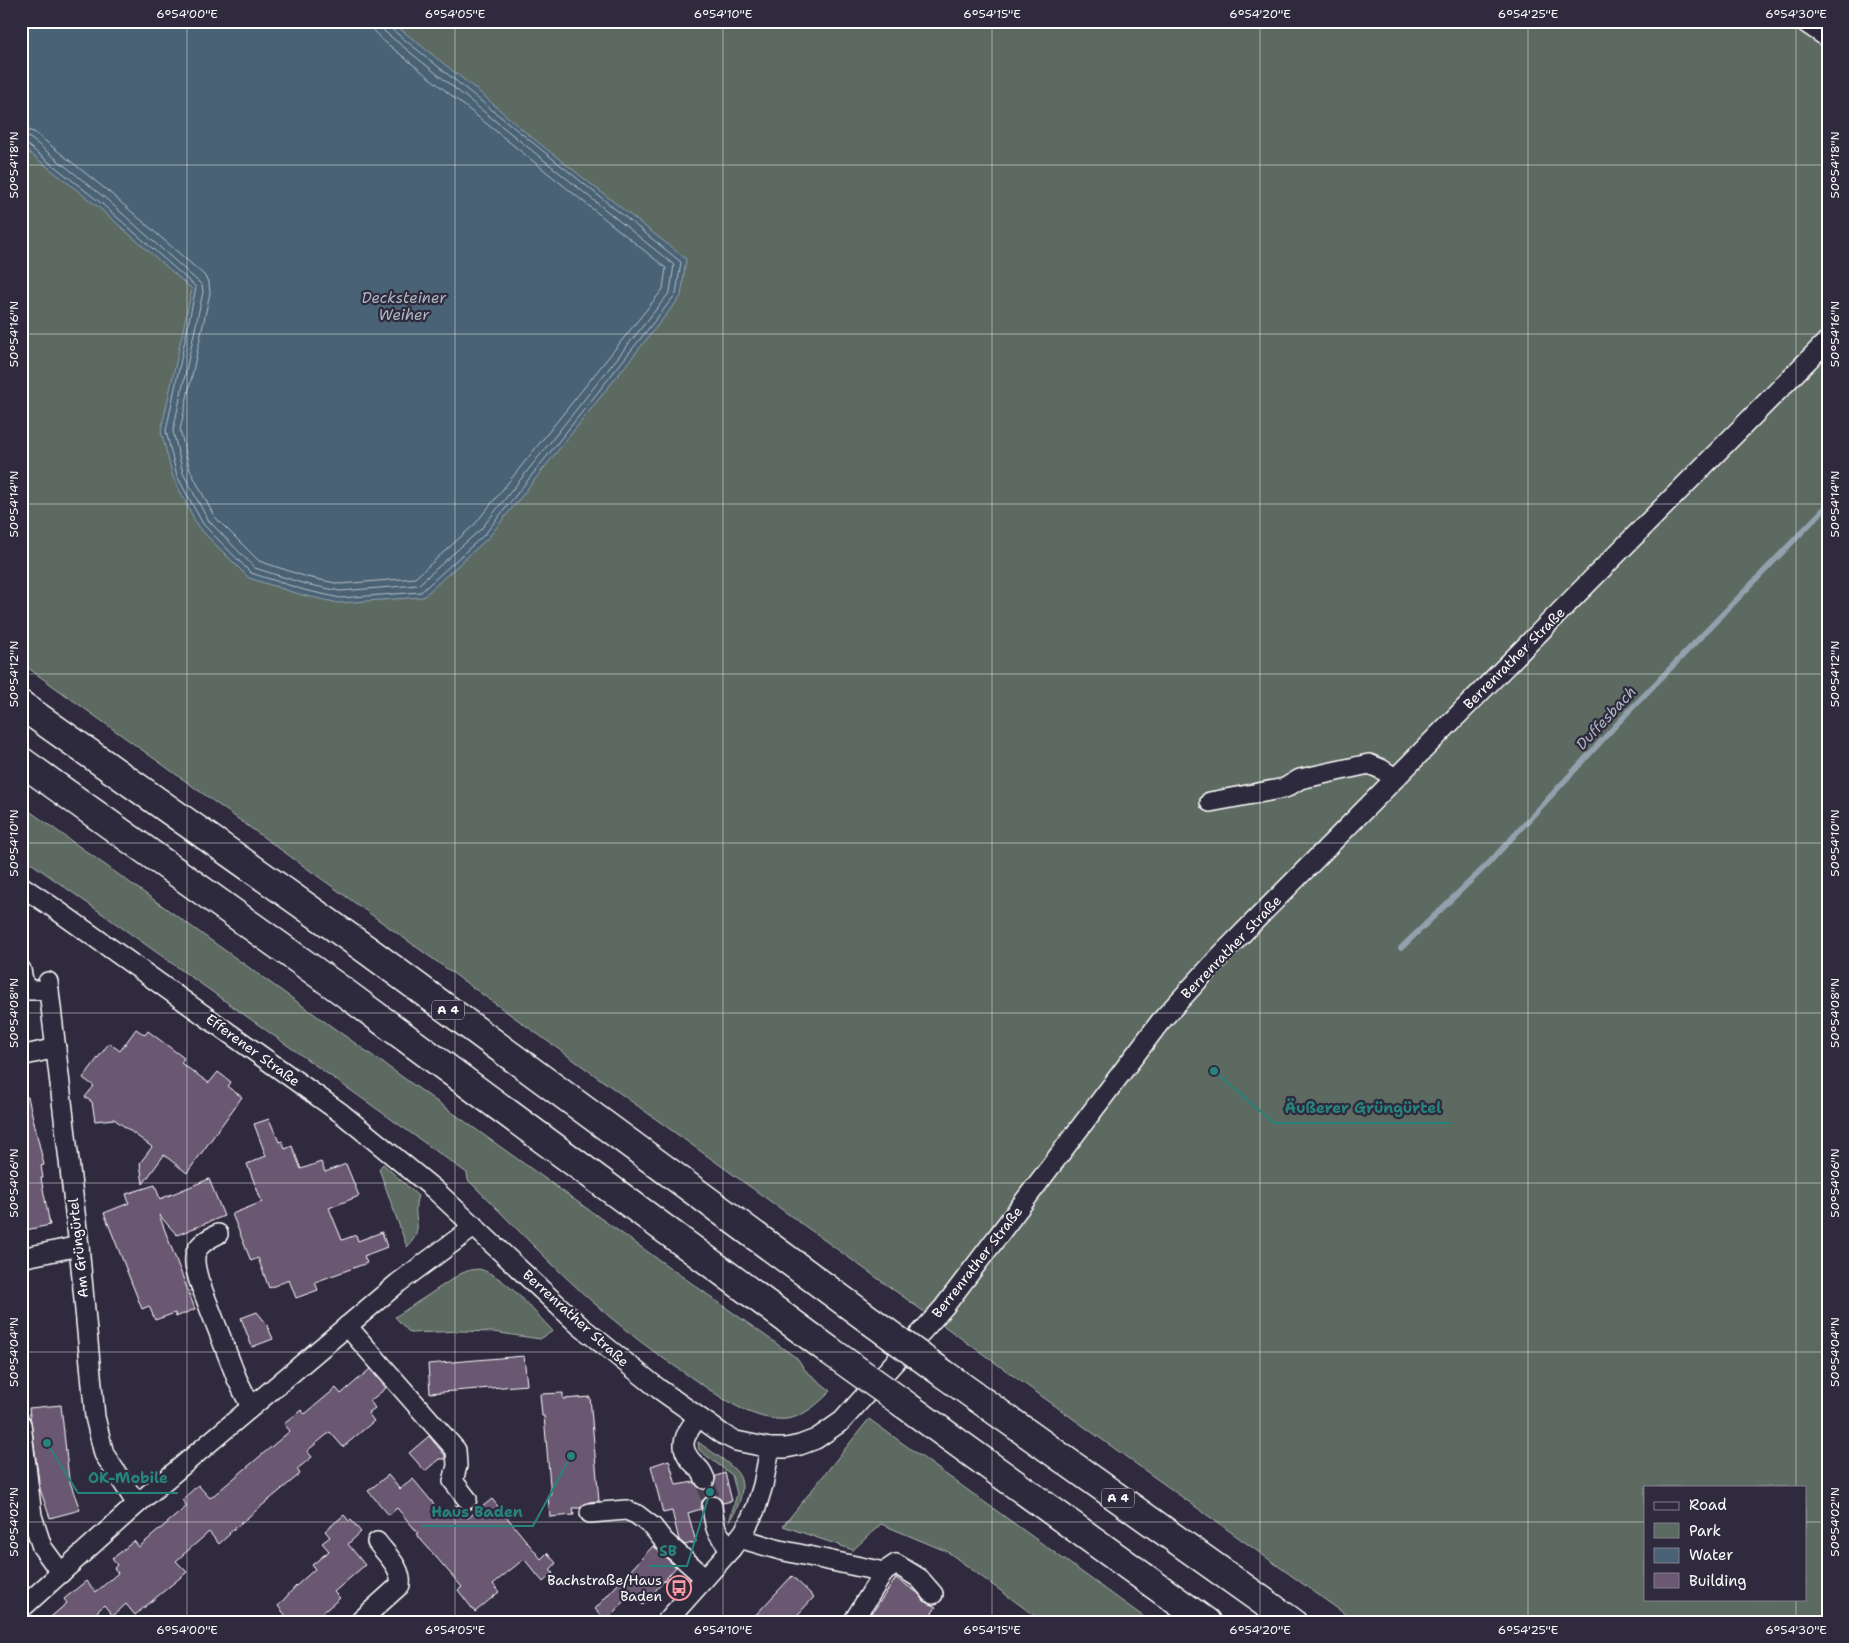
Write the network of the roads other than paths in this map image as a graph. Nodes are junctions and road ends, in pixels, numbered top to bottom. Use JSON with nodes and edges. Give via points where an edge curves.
{"nodes":[{"id":1,"x":1804,"y":21,"type":"edge"},
{"id":2,"x":1828,"y":38,"type":"edge"},
{"id":3,"x":1828,"y":340,"type":"edge"},
{"id":4,"x":21,"y":705,"type":"edge"},
{"id":5,"x":21,"y":762,"type":"edge"},
{"id":6,"x":1395,"y":778,"type":"junction"},
{"id":7,"x":1210,"y":802,"type":"dead end"},
{"id":8,"x":21,"y":886,"type":"edge"},
{"id":9,"x":21,"y":970,"type":"edge"},
{"id":10,"x":23,"y":990,"type":"edge"},
{"id":11,"x":56,"y":1048,"type":"junction"},
{"id":12,"x":21,"y":1056,"type":"edge"},
{"id":13,"x":475,"y":1226,"type":"junction"},
{"id":14,"x":218,"y":1234,"type":"dead end"},
{"id":15,"x":78,"y":1246,"type":"junction"},
{"id":16,"x":21,"y":1258,"type":"edge"},
{"id":17,"x":347,"y":1326,"type":"junction"},
{"id":18,"x":252,"y":1407,"type":"junction"},
{"id":19,"x":698,"y":1417,"type":"junction"},
{"id":20,"x":21,"y":1424,"type":"edge"},
{"id":21,"x":770,"y":1448,"type":"junction"},
{"id":22,"x":705,"y":1479,"type":"tunnel mouth"},
{"id":23,"x":467,"y":1499,"type":"dead end"},
{"id":24,"x":137,"y":1504,"type":"junction"},
{"id":25,"x":712,"y":1506,"type":"tunnel mouth"},
{"id":26,"x":590,"y":1514,"type":"dead end"},
{"id":27,"x":377,"y":1542,"type":"dead end"},
{"id":28,"x":735,"y":1543,"type":"junction"},
{"id":29,"x":884,"y":1572,"type":"junction"},
{"id":30,"x":61,"y":1573,"type":"junction"},
{"id":31,"x":705,"y":1578,"type":"junction"},
{"id":32,"x":933,"y":1594,"type":"dead end"},
{"id":33,"x":21,"y":1609,"type":"edge"},
{"id":34,"x":360,"y":1622,"type":"edge"},
{"id":35,"x":666,"y":1622,"type":"edge"},
{"id":36,"x":853,"y":1622,"type":"edge"},
{"id":37,"x":1206,"y":1622,"type":"edge"},
{"id":38,"x":1292,"y":1622,"type":"edge"}],
"edges":[{"from":1,"to":2,"type":"street"},
{"from":3,"to":6,"type":"street","name":"Berrenrather Straße"},
{"from":4,"to":38,"type":"highway","number":"A 4","bridge":true,"via":[[366,950],[944,1374]]},
{"from":5,"to":37,"type":"highway","bridge":true,"via":[[342,990],[830,1351]]},
{"from":6,"to":7,"type":"street","via":[[1369,764],[1300,779],[1285,788]]},
{"from":6,"to":21,"type":"street","name":"Berrenrather Straße","via":[[1160,1022],[944,1307],[842,1421],[808,1442]]},
{"from":8,"to":13,"type":"street","name":"Efferener Straße","via":[[342,1113]]},
{"from":9,"to":10,"type":"street"},
{"from":10,"to":11,"type":"street","name":"Am Grüngürtel","via":[[49,986]]},
{"from":11,"to":12,"type":"street"},
{"from":11,"to":15,"type":"street","name":"Am Grüngürtel"},
{"from":13,"to":17,"type":"street"},
{"from":13,"to":19,"type":"street","name":"Berrenrather Straße","via":[[580,1326]]},
{"from":14,"to":18,"type":"street","via":[[202,1241],[194,1266],[237,1379]]},
{"from":15,"to":16,"type":"street"},
{"from":15,"to":24,"type":"street","name":"Am Grüngürtel","via":[[99,1436],[104,1454]]},
{"from":17,"to":18,"type":"street"},
{"from":17,"to":23,"type":"street","via":[[456,1450],[457,1466],[453,1481]]},
{"from":18,"to":24,"type":"street"},
{"from":19,"to":21,"type":"street","name":"Berrenrather Straße","via":[[724,1435]]},
{"from":19,"to":22,"type":"street","via":[[684,1436],[683,1445],[687,1456]]},
{"from":20,"to":30,"type":"street","via":[[32,1516],[42,1547]]},
{"from":21,"to":28,"type":"street","via":[[756,1508]]},
{"from":24,"to":30,"type":"street"},
{"from":25,"to":28,"type":"street","via":[[717,1533]]},
{"from":26,"to":31,"type":"street","via":[[626,1510],[636,1514],[654,1527],[664,1541]]},
{"from":27,"to":34,"type":"street","via":[[399,1572],[400,1585]]},
{"from":28,"to":29,"type":"street"},
{"from":28,"to":31,"type":"street"},
{"from":29,"to":32,"type":"street","via":[[896,1564],[919,1578]]},
{"from":29,"to":36,"type":"street"},
{"from":30,"to":33,"type":"street"},
{"from":31,"to":35,"type":"street"}]}
